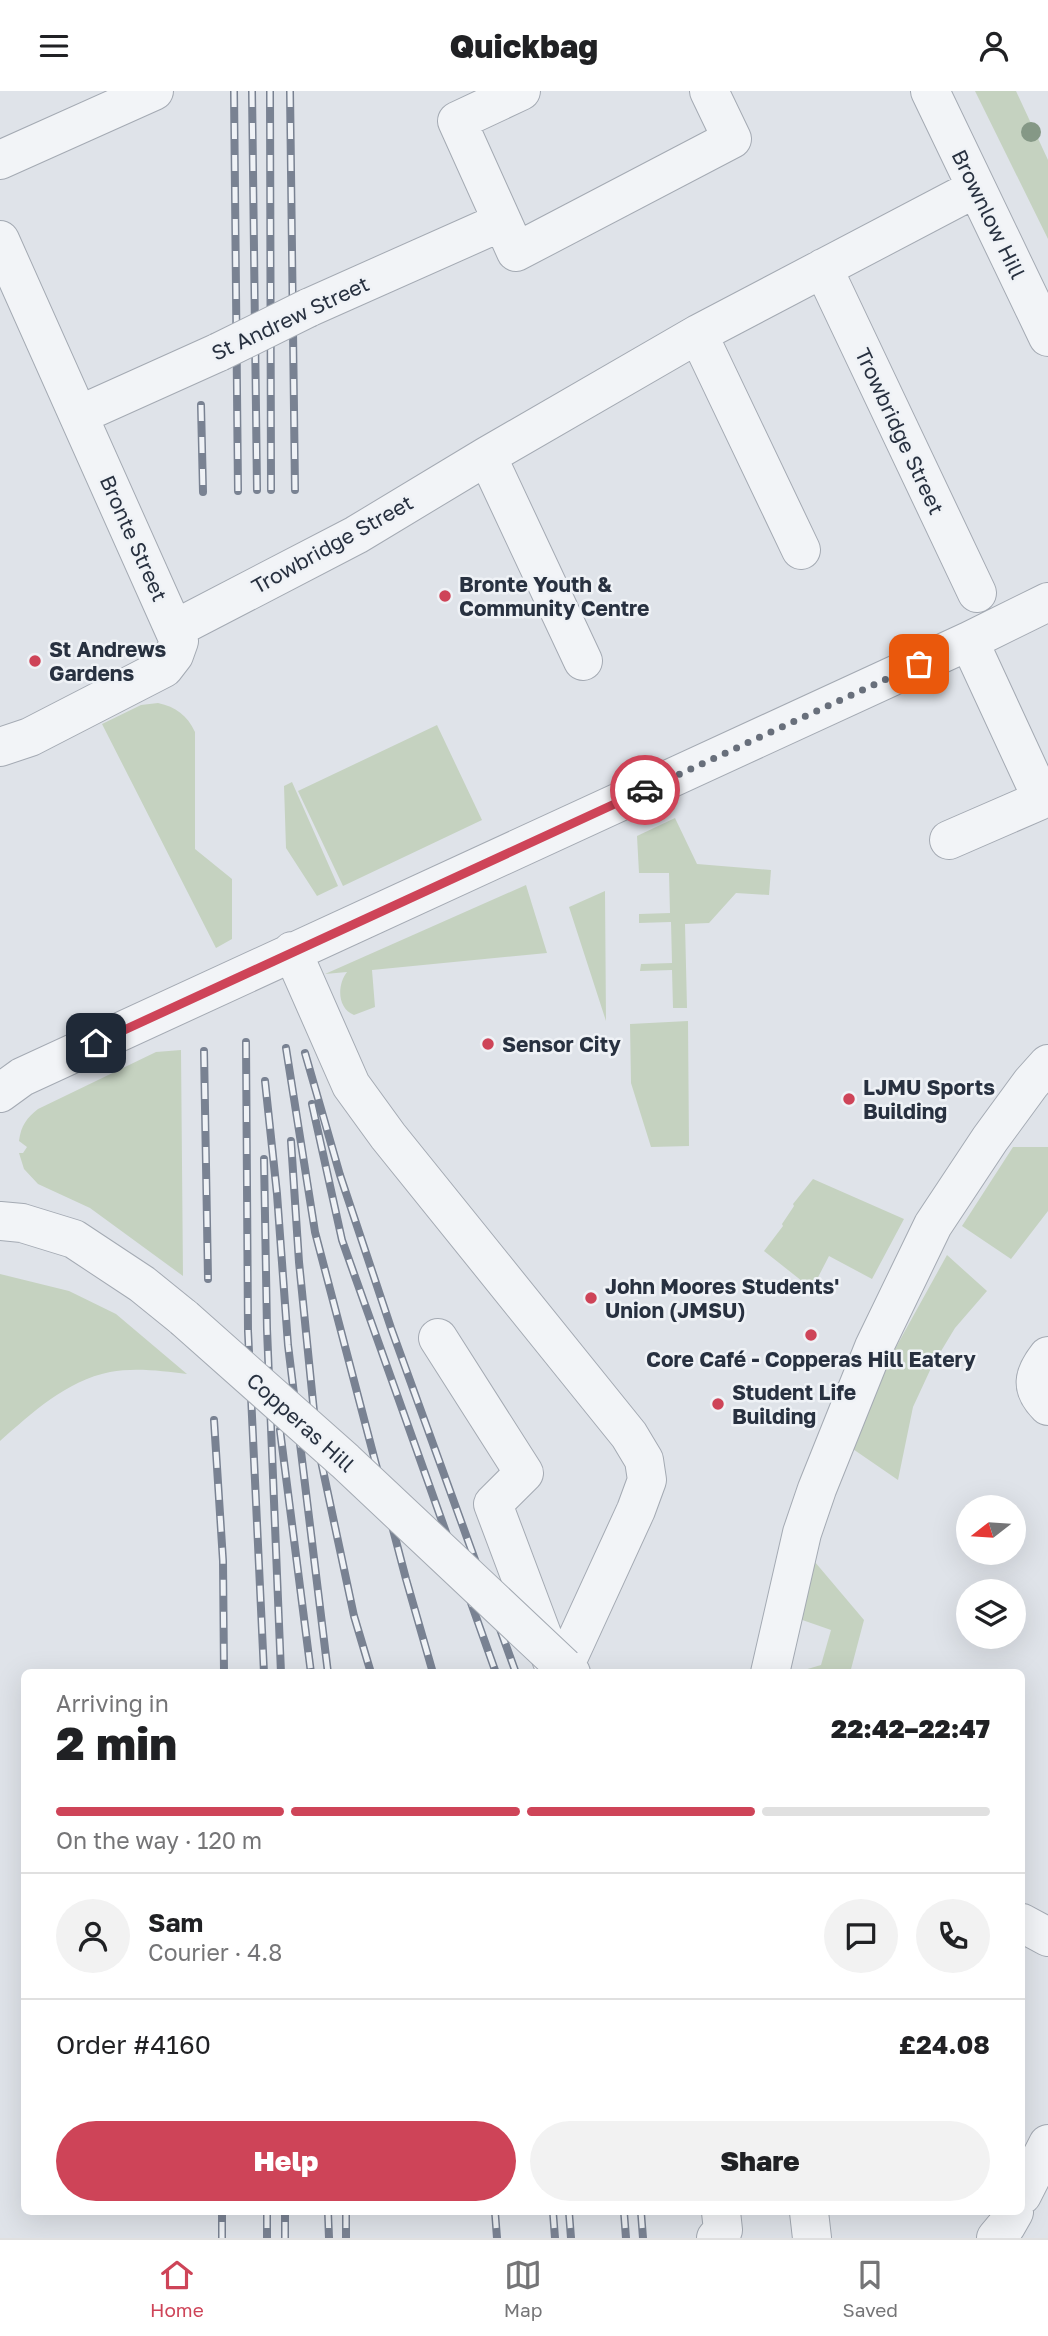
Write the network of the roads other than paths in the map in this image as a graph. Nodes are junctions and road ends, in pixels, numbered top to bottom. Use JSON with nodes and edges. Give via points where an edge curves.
{"nodes":[{"id":1,"x":154,"y":91,"type":"edge"},
{"id":2,"x":521,"y":91,"type":"edge"},
{"id":3,"x":709,"y":91,"type":"edge"},
{"id":4,"x":930,"y":91,"type":"edge"},
{"id":5,"x":0,"y":160,"type":"edge"},
{"id":6,"x":976,"y":188,"type":"junction"},
{"id":7,"x":501,"y":222,"type":"junction"},
{"id":8,"x":0,"y":240,"type":"edge"},
{"id":9,"x":823,"y":268,"type":"junction"},
{"id":10,"x":698,"y":334,"type":"junction"},
{"id":11,"x":1048,"y":337,"type":"edge"},
{"id":12,"x":79,"y":415,"type":"junction"},
{"id":13,"x":487,"y":456,"type":"junction"},
{"id":14,"x":801,"y":550,"type":"dead end"},
{"id":15,"x":977,"y":593,"type":"dead end"},
{"id":16,"x":1048,"y":602,"type":"edge"},
{"id":17,"x":175,"y":629,"type":"junction"},
{"id":18,"x":970,"y":641,"type":"junction"},
{"id":19,"x":583,"y":661,"type":"dead end"},
{"id":20,"x":0,"y":747,"type":"edge"},
{"id":21,"x":1045,"y":798,"type":"edge"},
{"id":22,"x":949,"y":840,"type":"dead end"},
{"id":23,"x":292,"y":951,"type":"junction"},
{"id":24,"x":1048,"y":1064,"type":"edge"},
{"id":25,"x":0,"y":1093,"type":"edge"},
{"id":26,"x":0,"y":1221,"type":"edge"},
{"id":27,"x":438,"y":1338,"type":"dead end"},
{"id":28,"x":1048,"y":1356,"type":"edge"},
{"id":29,"x":1048,"y":1406,"type":"edge"},
{"id":30,"x":562,"y":1669,"type":"edge"},
{"id":31,"x":563,"y":1669,"type":"edge"},
{"id":32,"x":565,"y":1669,"type":"edge"},
{"id":33,"x":771,"y":1669,"type":"edge"},
{"id":34,"x":1025,"y":1925,"type":"edge"},
{"id":35,"x":1048,"y":1937,"type":"edge"},
{"id":36,"x":1048,"y":2144,"type":"edge"},
{"id":37,"x":1025,"y":2189,"type":"edge"},
{"id":38,"x":809,"y":2215,"type":"edge"},
{"id":39,"x":1012,"y":2215,"type":"edge"},
{"id":40,"x":812,"y":2238,"type":"edge"},
{"id":41,"x":996,"y":2238,"type":"edge"}],
"edges":[{"from":1,"to":5,"type":"street"},
{"from":2,"to":7,"type":"street","via":[[457,121]]},
{"from":3,"to":7,"type":"street","via":[[732,139],[516,252]]},
{"from":4,"to":6,"type":"street","name":"Brownlow Hill"},
{"from":6,"to":9,"type":"street","name":"Trowbridge Street"},
{"from":6,"to":11,"type":"street","name":"Brownlow Hill"},
{"from":7,"to":12,"type":"street","name":"St Andrew Street","bridge":true},
{"from":8,"to":12,"type":"street","name":"Bronte Street"},
{"from":9,"to":10,"type":"street","name":"Trowbridge Street"},
{"from":9,"to":15,"type":"street","name":"Trowbridge Street"},
{"from":10,"to":13,"type":"street","name":"Trowbridge Street"},
{"from":10,"to":14,"type":"street"},
{"from":12,"to":17,"type":"street","name":"Bronte Street"},
{"from":13,"to":17,"type":"street","name":"Trowbridge Street","via":[[356,535]]},
{"from":13,"to":19,"type":"street"},
{"from":16,"to":18,"type":"street"},
{"from":17,"to":20,"type":"street","via":[[179,641],[164,668],[30,737]]},
{"from":18,"to":21,"type":"street"},
{"from":18,"to":23,"type":"street"},
{"from":21,"to":22,"type":"street"},
{"from":23,"to":25,"type":"street","via":[[22,1077]]},
{"from":23,"to":32,"type":"street","via":[[351,1085],[629,1435],[644,1460],[647,1480],[636,1510]]},
{"from":24,"to":33,"type":"street","via":[[990,1139],[933,1225],[874,1347],[802,1533]]},
{"from":26,"to":30,"type":"street","name":"Copperas Hill","bridge":true,"via":[[74,1239],[142,1284],[345,1461]]},
{"from":27,"to":31,"type":"street","via":[[524,1473],[492,1504]]},
{"from":28,"to":29,"type":"street","via":[[1035,1380],[1039,1397]]},
{"from":34,"to":35,"type":"street"},
{"from":36,"to":37,"type":"street"},
{"from":38,"to":40,"type":"street"},
{"from":39,"to":41,"type":"street"}]}
